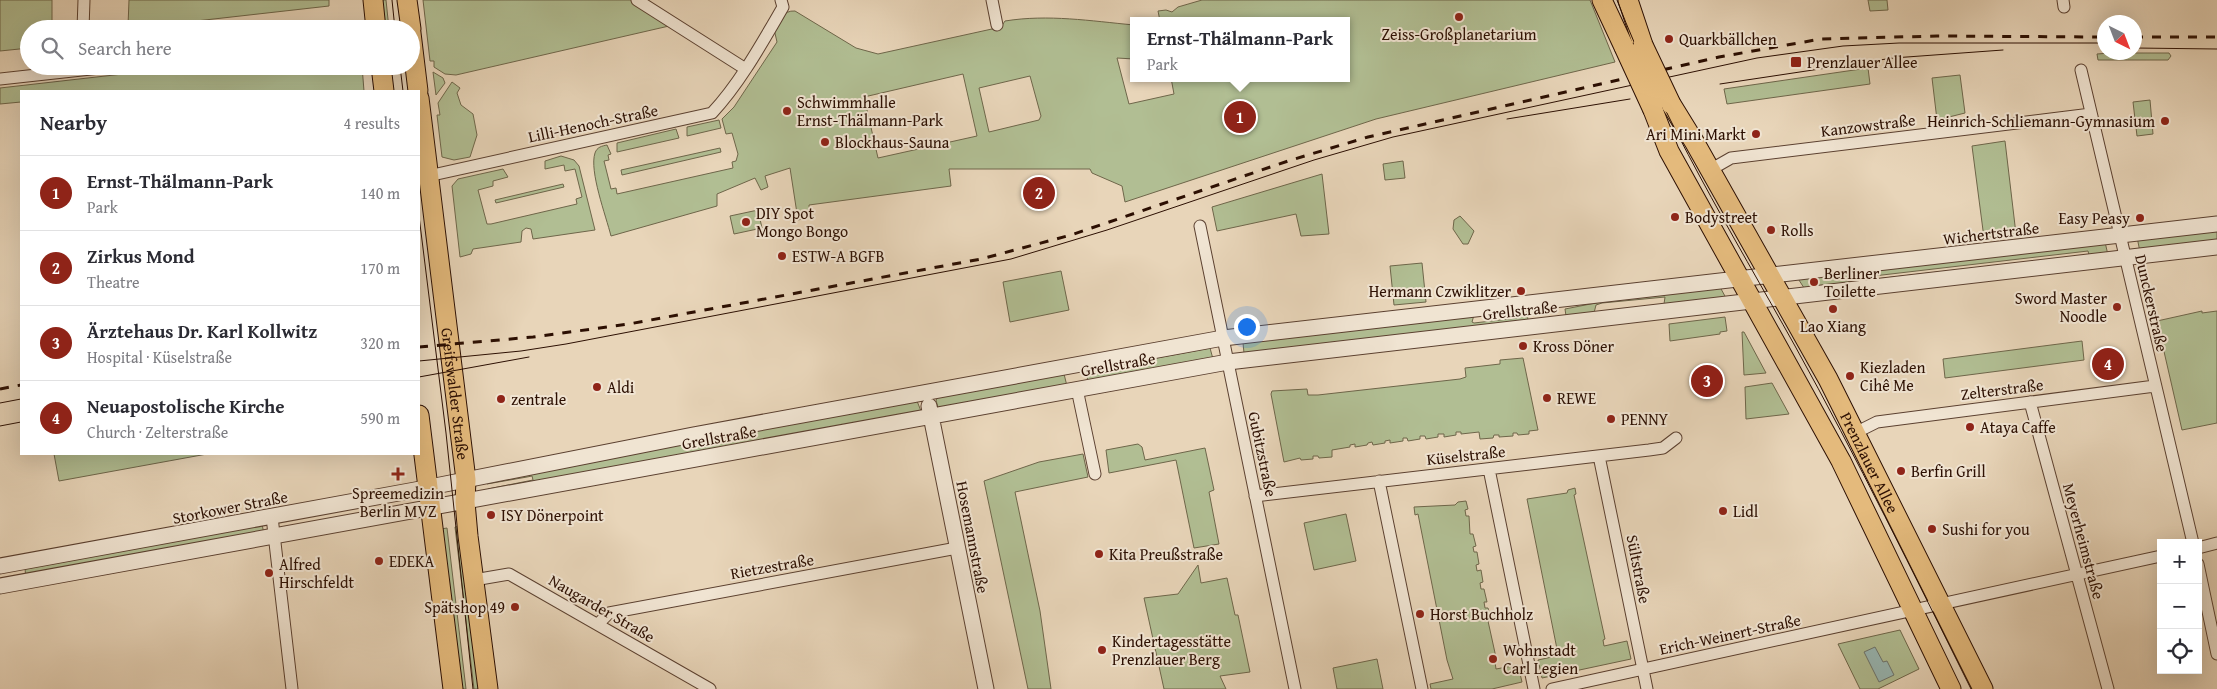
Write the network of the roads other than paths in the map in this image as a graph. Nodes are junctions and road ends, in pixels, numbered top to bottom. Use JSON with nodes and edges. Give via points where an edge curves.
{"nodes":[{"id":1,"x":84,"y":0,"type":"edge"},
{"id":2,"x":372,"y":0,"type":"edge"},
{"id":3,"x":407,"y":0,"type":"edge"},
{"id":4,"x":637,"y":0,"type":"edge"},
{"id":5,"x":781,"y":0,"type":"edge"},
{"id":6,"x":992,"y":0,"type":"edge"},
{"id":7,"x":1602,"y":0,"type":"edge"},
{"id":8,"x":1628,"y":0,"type":"edge"},
{"id":9,"x":83,"y":20,"type":"edge"},
{"id":10,"x":375,"y":20,"type":"edge"},
{"id":11,"x":410,"y":20,"type":"edge"},
{"id":12,"x":997,"y":24,"type":"dead end"},
{"id":13,"x":744,"y":68,"type":"junction"},
{"id":14,"x":2081,"y":70,"type":"dead end"},
{"id":15,"x":29,"y":75,"type":"edge"},
{"id":16,"x":382,"y":75,"type":"edge"},
{"id":17,"x":416,"y":75,"type":"edge"},
{"id":18,"x":0,"y":79,"type":"edge"},
{"id":19,"x":384,"y":90,"type":"edge"},
{"id":20,"x":418,"y":90,"type":"edge"},
{"id":21,"x":420,"y":107,"type":"edge"},
{"id":22,"x":1662,"y":107,"type":"junction"},
{"id":23,"x":2091,"y":114,"type":"junction"},
{"id":24,"x":1710,"y":170,"type":"junction"},
{"id":25,"x":428,"y":176,"type":"junction"},
{"id":26,"x":2217,"y":224,"type":"edge"},
{"id":27,"x":1200,"y":226,"type":"dead end"},
{"id":28,"x":2119,"y":235,"type":"junction"},
{"id":29,"x":2217,"y":246,"type":"edge"},
{"id":30,"x":2124,"y":257,"type":"junction"},
{"id":31,"x":1768,"y":275,"type":"junction"},
{"id":32,"x":1739,"y":278,"type":"junction"},
{"id":33,"x":1782,"y":298,"type":"junction"},
{"id":34,"x":1752,"y":301,"type":"junction"},
{"id":35,"x":1223,"y":338,"type":"junction"},
{"id":36,"x":1228,"y":362,"type":"junction"},
{"id":37,"x":1072,"y":367,"type":"junction"},
{"id":38,"x":2155,"y":386,"type":"junction"},
{"id":39,"x":1077,"y":389,"type":"junction"},
{"id":40,"x":926,"y":393,"type":"junction"},
{"id":41,"x":2030,"y":402,"type":"junction"},
{"id":42,"x":930,"y":415,"type":"junction"},
{"id":43,"x":420,"y":423,"type":"edge"},
{"id":44,"x":1855,"y":433,"type":"junction"},
{"id":45,"x":1676,"y":438,"type":"dead end"},
{"id":46,"x":1599,"y":456,"type":"junction"},
{"id":47,"x":1489,"y":469,"type":"junction"},
{"id":48,"x":1095,"y":474,"type":"dead end"},
{"id":49,"x":466,"y":480,"type":"junction"},
{"id":50,"x":1379,"y":481,"type":"junction"},
{"id":51,"x":428,"y":488,"type":"junction"},
{"id":52,"x":1256,"y":496,"type":"junction"},
{"id":53,"x":465,"y":502,"type":"junction"},
{"id":54,"x":432,"y":507,"type":"junction"},
{"id":55,"x":272,"y":517,"type":"junction"},
{"id":56,"x":274,"y":536,"type":"junction"},
{"id":57,"x":2192,"y":539,"type":"edge"},
{"id":58,"x":2217,"y":543,"type":"edge"},
{"id":59,"x":2202,"y":547,"type":"edge"},
{"id":60,"x":957,"y":548,"type":"junction"},
{"id":61,"x":2157,"y":557,"type":"edge"},
{"id":62,"x":0,"y":566,"type":"edge"},
{"id":63,"x":2077,"y":575,"type":"junction"},
{"id":64,"x":474,"y":580,"type":"junction"},
{"id":65,"x":2202,"y":583,"type":"edge"},
{"id":66,"x":0,"y":586,"type":"edge"},
{"id":67,"x":1941,"y":604,"type":"junction"},
{"id":68,"x":1914,"y":610,"type":"junction"},
{"id":69,"x":598,"y":624,"type":"junction"},
{"id":70,"x":2217,"y":654,"type":"edge"},
{"id":71,"x":1642,"y":669,"type":"junction"},
{"id":72,"x":292,"y":689,"type":"edge"},
{"id":73,"x":453,"y":689,"type":"edge"},
{"id":74,"x":488,"y":689,"type":"edge"},
{"id":75,"x":710,"y":689,"type":"edge"},
{"id":76,"x":986,"y":689,"type":"edge"},
{"id":77,"x":1295,"y":689,"type":"edge"},
{"id":78,"x":1422,"y":689,"type":"edge"},
{"id":79,"x":1534,"y":689,"type":"edge"},
{"id":80,"x":1552,"y":689,"type":"edge"},
{"id":81,"x":1647,"y":689,"type":"edge"},
{"id":82,"x":1951,"y":689,"type":"edge"},
{"id":83,"x":1983,"y":689,"type":"edge"},
{"id":84,"x":2108,"y":689,"type":"edge"}],
"edges":[{"from":1,"to":9,"type":"street"},
{"from":2,"to":10,"type":"main road"},
{"from":3,"to":11,"type":"main road"},
{"from":4,"to":13,"type":"street"},
{"from":5,"to":13,"type":"street","name":"Lilli-Henoch-Straße","via":[[783,6]]},
{"from":6,"to":12,"type":"street"},
{"from":7,"to":22,"type":"main road","name":"Prenzlauer Allee","bridge":true,"via":[[1624,47]]},
{"from":8,"to":22,"type":"main road","name":"Prenzlauer Allee","bridge":true},
{"from":13,"to":25,"type":"street","name":"Lilli-Henoch-Straße","via":[[724,100],[707,115]]},
{"from":14,"to":23,"type":"street","name":"Dunckerstraße"},
{"from":15,"to":18,"type":"street"},
{"from":16,"to":19,"type":"main road"},
{"from":17,"to":20,"type":"main road"},
{"from":21,"to":25,"type":"main road","name":"Greifswalder Straße"},
{"from":22,"to":24,"type":"main road","name":"Prenzlauer Allee"},
{"from":22,"to":32,"type":"main road","name":"Prenzlauer Allee","via":[[1668,151]]},
{"from":23,"to":24,"type":"street","name":"Kanzowstraße","via":[[1731,158]]},
{"from":23,"to":28,"type":"street","name":"Dunckerstraße"},
{"from":24,"to":31,"type":"main road","name":"Prenzlauer Allee"},
{"from":25,"to":49,"type":"main road","name":"Greifswalder Straße"},
{"from":26,"to":28,"type":"street","name":"Wichertstraße"},
{"from":27,"to":35,"type":"street","name":"Gubitzstraße"},
{"from":28,"to":30,"type":"street","name":"Dunckerstraße"},
{"from":28,"to":31,"type":"street","name":"Wichertstraße","via":[[1993,252]]},
{"from":29,"to":30,"type":"street"},
{"from":30,"to":33,"type":"street"},
{"from":30,"to":38,"type":"street","name":"Dunckerstraße"},
{"from":31,"to":32,"type":"street","name":"Grellstraße"},
{"from":31,"to":33,"type":"main road","name":"Prenzlauer Allee"},
{"from":32,"to":34,"type":"main road","name":"Prenzlauer Allee"},
{"from":32,"to":35,"type":"street","name":"Grellstraße"},
{"from":33,"to":34,"type":"street","name":"Grellstraße"},
{"from":33,"to":44,"type":"main road","name":"Prenzlauer Allee"},
{"from":34,"to":36,"type":"street","name":"Grellstraße"},
{"from":34,"to":68,"type":"main road","name":"Prenzlauer Allee","via":[[1841,461]]},
{"from":35,"to":36,"type":"street","name":"Gubitzstraße"},
{"from":35,"to":37,"type":"street","name":"Grellstraße"},
{"from":36,"to":39,"type":"street","name":"Grellstraße"},
{"from":36,"to":52,"type":"street","name":"Gubitzstraße"},
{"from":37,"to":39,"type":"street"},
{"from":37,"to":40,"type":"street","name":"Grellstraße"},
{"from":38,"to":41,"type":"street","name":"Zelterstraße"},
{"from":38,"to":57,"type":"street","name":"Dunckerstraße"},
{"from":39,"to":42,"type":"street","name":"Grellstraße"},
{"from":39,"to":48,"type":"street"},
{"from":40,"to":42,"type":"street","name":"Hosemannstraße"},
{"from":40,"to":49,"type":"street","name":"Grellstraße"},
{"from":41,"to":44,"type":"street","name":"Zelterstraße","via":[[1877,422]]},
{"from":41,"to":63,"type":"street","name":"Meyerheimstraße"},
{"from":42,"to":53,"type":"street","name":"Grellstraße"},
{"from":42,"to":60,"type":"street","name":"Hosemannstraße"},
{"from":43,"to":51,"type":"main road"},
{"from":44,"to":67,"type":"main road","name":"Prenzlauer Allee"},
{"from":45,"to":46,"type":"street","name":"Küselstraße","via":[[1663,448]]},
{"from":46,"to":47,"type":"street","name":"Küselstraße"},
{"from":46,"to":71,"type":"street","name":"Sültstraße"},
{"from":47,"to":50,"type":"street","name":"Küselstraße"},
{"from":47,"to":79,"type":"street"},
{"from":49,"to":51,"type":"street","name":"Storkower Straße"},
{"from":49,"to":53,"type":"main road","name":"Greifswalder Straße"},
{"from":50,"to":52,"type":"street","name":"Küselstraße"},
{"from":50,"to":78,"type":"street"},
{"from":51,"to":54,"type":"main road"},
{"from":51,"to":55,"type":"street","name":"Storkower Straße"},
{"from":52,"to":77,"type":"street","name":"Gubitzstraße"},
{"from":53,"to":54,"type":"street"},
{"from":53,"to":64,"type":"main road","name":"Greifswalder Straße"},
{"from":54,"to":56,"type":"street"},
{"from":54,"to":73,"type":"main road"},
{"from":55,"to":56,"type":"street"},
{"from":55,"to":62,"type":"street","name":"Storkower Straße"},
{"from":56,"to":66,"type":"street"},
{"from":56,"to":72,"type":"street"},
{"from":58,"to":59,"type":"street"},
{"from":60,"to":69,"type":"street","name":"Rietzestraße","via":[[609,613]]},
{"from":60,"to":76,"type":"street","name":"Hosemannstraße"},
{"from":61,"to":63,"type":"street"},
{"from":63,"to":67,"type":"street"},
{"from":63,"to":84,"type":"street","name":"Meyerheimstraße"},
{"from":64,"to":69,"type":"street","name":"Naugarder Straße","via":[[509,574]]},
{"from":64,"to":74,"type":"main road","name":"Greifswalder Straße"},
{"from":65,"to":70,"type":"street"},
{"from":67,"to":68,"type":"street","name":"Erich-Weinert-Straße"},
{"from":67,"to":83,"type":"main road","name":"Prenzlauer Allee"},
{"from":68,"to":71,"type":"street","name":"Erich-Weinert-Straße"},
{"from":68,"to":82,"type":"main road","name":"Prenzlauer Allee"},
{"from":69,"to":75,"type":"street","name":"Naugarder Straße"},
{"from":71,"to":80,"type":"street","name":"Erich-Weinert-Straße"},
{"from":71,"to":81,"type":"street","name":"Sültstraße"}]}
